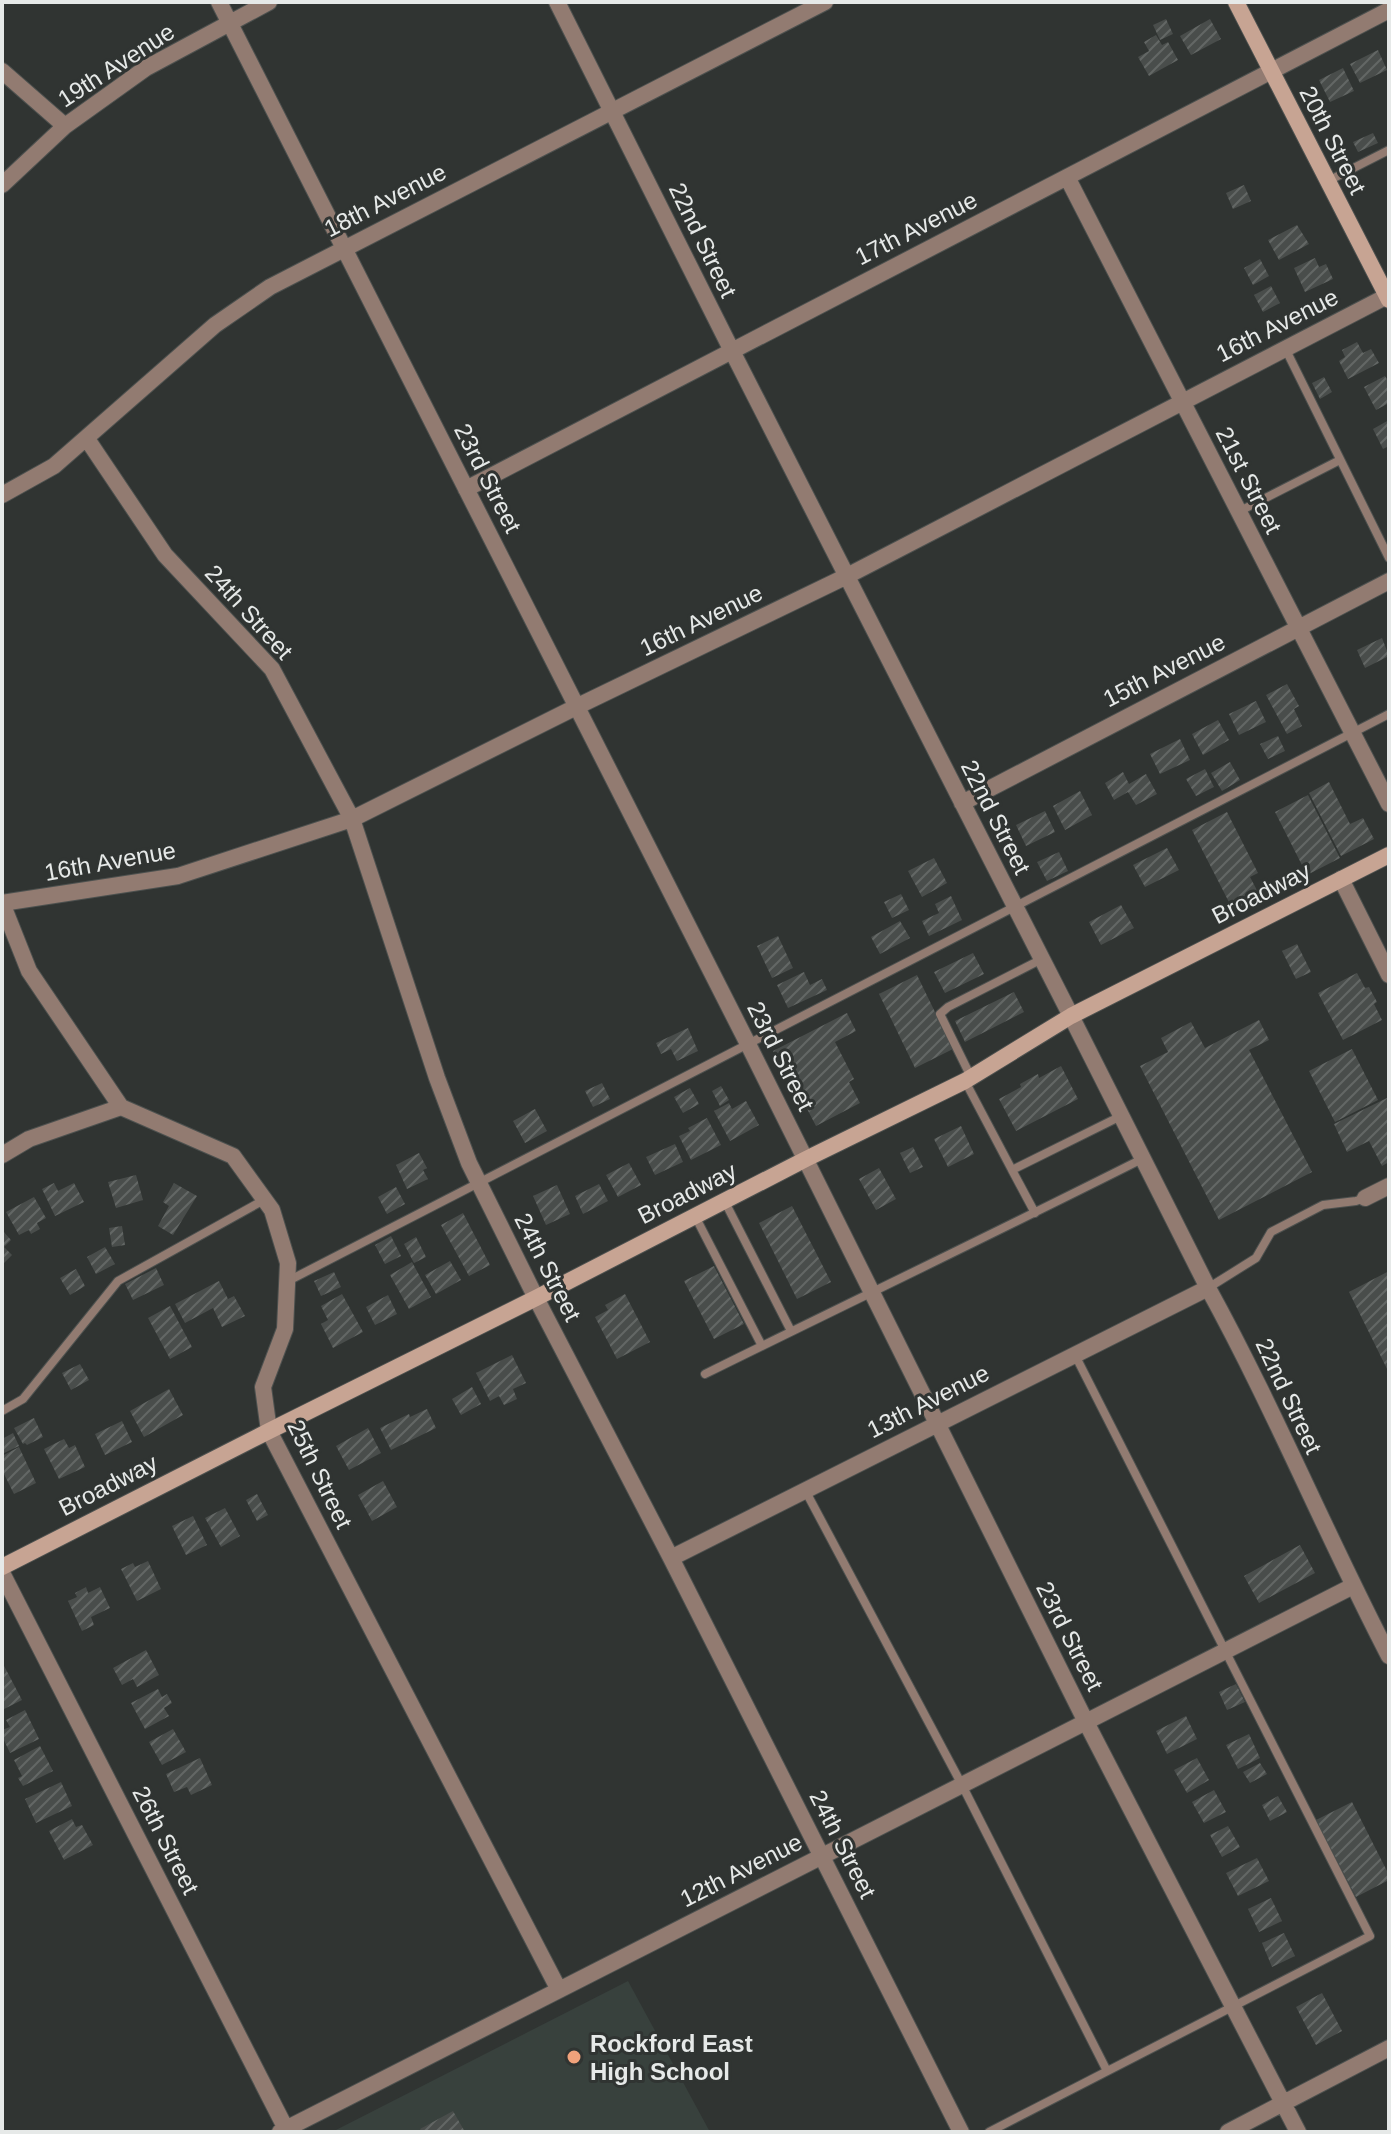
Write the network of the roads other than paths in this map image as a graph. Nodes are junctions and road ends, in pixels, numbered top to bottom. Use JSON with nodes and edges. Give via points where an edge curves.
{"nodes":[{"id":1,"x":219,"y":2,"type":"edge"},
{"id":2,"x":269,"y":2,"type":"edge"},
{"id":3,"x":557,"y":2,"type":"edge"},
{"id":4,"x":825,"y":2,"type":"edge"},
{"id":5,"x":1236,"y":2,"type":"edge"},
{"id":6,"x":1389,"y":10,"type":"edge"},
{"id":7,"x":230,"y":23,"type":"junction"},
{"id":8,"x":2,"y":71,"type":"edge"},
{"id":9,"x":1271,"y":71,"type":"junction"},
{"id":10,"x":612,"y":110,"type":"junction"},
{"id":11,"x":65,"y":126,"type":"junction"},
{"id":12,"x":1389,"y":150,"type":"edge"},
{"id":13,"x":1067,"y":177,"type":"junction"},
{"id":14,"x":1328,"y":181,"type":"junction"},
{"id":15,"x":2,"y":185,"type":"edge"},
{"id":16,"x":345,"y":247,"type":"junction"},
{"id":17,"x":1388,"y":297,"type":"edge"},
{"id":18,"x":1285,"y":348,"type":"junction"},
{"id":19,"x":732,"y":351,"type":"junction"},
{"id":20,"x":1183,"y":402,"type":"junction"},
{"id":21,"x":87,"y":439,"type":"junction"},
{"id":22,"x":1340,"y":460,"type":"junction"},
{"id":23,"x":466,"y":489,"type":"junction"},
{"id":24,"x":2,"y":495,"type":"edge"},
{"id":25,"x":1238,"y":512,"type":"junction"},
{"id":26,"x":1389,"y":558,"type":"edge"},
{"id":27,"x":847,"y":576,"type":"junction"},
{"id":28,"x":1389,"y":581,"type":"edge"},
{"id":29,"x":1298,"y":628,"type":"junction"},
{"id":30,"x":578,"y":706,"type":"junction"},
{"id":31,"x":1389,"y":714,"type":"edge"},
{"id":32,"x":1353,"y":732,"type":"junction"},
{"id":33,"x":962,"y":803,"type":"junction"},
{"id":34,"x":1389,"y":804,"type":"edge"},
{"id":35,"x":352,"y":819,"type":"junction"},
{"id":36,"x":1389,"y":855,"type":"edge"},
{"id":37,"x":1341,"y":879,"type":"junction"},
{"id":38,"x":2,"y":903,"type":"edge"},
{"id":39,"x":1015,"y":906,"type":"junction"},
{"id":40,"x":1042,"y":959,"type":"junction"},
{"id":41,"x":1389,"y":975,"type":"edge"},
{"id":42,"x":1071,"y":1016,"type":"junction"},
{"id":43,"x":748,"y":1044,"type":"junction"},
{"id":44,"x":968,"y":1079,"type":"junction"},
{"id":45,"x":121,"y":1107,"type":"junction"},
{"id":46,"x":1122,"y":1116,"type":"junction"},
{"id":47,"x":2,"y":1155,"type":"edge"},
{"id":48,"x":1143,"y":1158,"type":"junction"},
{"id":49,"x":806,"y":1159,"type":"junction"},
{"id":50,"x":1012,"y":1170,"type":"junction"},
{"id":51,"x":479,"y":1182,"type":"junction"},
{"id":52,"x":1389,"y":1186,"type":"edge"},
{"id":53,"x":1365,"y":1198,"type":"joint"},
{"id":54,"x":264,"y":1200,"type":"junction"},
{"id":55,"x":724,"y":1201,"type":"junction"},
{"id":56,"x":1035,"y":1213,"type":"junction"},
{"id":57,"x":695,"y":1216,"type":"junction"},
{"id":58,"x":287,"y":1282,"type":"junction"},
{"id":59,"x":1208,"y":1288,"type":"junction"},
{"id":60,"x":871,"y":1291,"type":"junction"},
{"id":61,"x":536,"y":1298,"type":"junction"},
{"id":62,"x":791,"y":1331,"type":"junction"},
{"id":63,"x":762,"y":1346,"type":"junction"},
{"id":64,"x":1074,"y":1355,"type":"junction"},
{"id":65,"x":705,"y":1374,"type":"dead end"},
{"id":66,"x":2,"y":1411,"type":"edge"},
{"id":67,"x":937,"y":1423,"type":"junction"},
{"id":68,"x":269,"y":1431,"type":"junction"},
{"id":69,"x":805,"y":1490,"type":"junction"},
{"id":70,"x":671,"y":1558,"type":"junction"},
{"id":71,"x":2,"y":1567,"type":"edge"},
{"id":72,"x":2,"y":1573,"type":"edge"},
{"id":73,"x":1353,"y":1586,"type":"junction"},
{"id":74,"x":1224,"y":1652,"type":"junction"},
{"id":75,"x":1389,"y":1656,"type":"edge"},
{"id":76,"x":1086,"y":1722,"type":"junction"},
{"id":77,"x":962,"y":1785,"type":"junction"},
{"id":78,"x":822,"y":1856,"type":"junction"},
{"id":79,"x":559,"y":1990,"type":"junction"},
{"id":80,"x":1233,"y":2006,"type":"junction"},
{"id":81,"x":1389,"y":2048,"type":"edge"},
{"id":82,"x":1107,"y":2071,"type":"junction"},
{"id":83,"x":1283,"y":2103,"type":"junction"},
{"id":84,"x":283,"y":2130,"type":"edge"},
{"id":85,"x":961,"y":2132,"type":"edge"},
{"id":86,"x":989,"y":2132,"type":"edge"},
{"id":87,"x":1228,"y":2132,"type":"edge"},
{"id":88,"x":1298,"y":2132,"type":"edge"}],
"edges":[{"from":1,"to":7,"type":"street","name":"23rd Street"},
{"from":2,"to":7,"type":"street","name":"19th Avenue"},
{"from":3,"to":10,"type":"street","name":"22nd Street"},
{"from":4,"to":10,"type":"street","name":"18th Avenue"},
{"from":5,"to":9,"type":"main road","name":"20th Street"},
{"from":6,"to":9,"type":"street","name":"17th Avenue"},
{"from":7,"to":11,"type":"street","name":"19th Avenue","via":[[146,68]]},
{"from":7,"to":16,"type":"street","name":"23rd Street"},
{"from":8,"to":11,"type":"street"},
{"from":9,"to":13,"type":"street","name":"17th Avenue"},
{"from":9,"to":14,"type":"main road","name":"20th Street"},
{"from":10,"to":16,"type":"street","name":"18th Avenue"},
{"from":10,"to":19,"type":"street","name":"22nd Street"},
{"from":11,"to":15,"type":"street","name":"19th Avenue"},
{"from":12,"to":14,"type":"lane"},
{"from":13,"to":19,"type":"street","name":"17th Avenue"},
{"from":13,"to":20,"type":"street","name":"21st Street"},
{"from":14,"to":17,"type":"main road","name":"20th Street"},
{"from":16,"to":21,"type":"street","name":"18th Avenue","via":[[270,287],[215,325]]},
{"from":16,"to":23,"type":"street","name":"23rd Street"},
{"from":17,"to":18,"type":"street","name":"16th Avenue"},
{"from":18,"to":20,"type":"street","name":"16th Avenue"},
{"from":18,"to":22,"type":"lane"},
{"from":19,"to":23,"type":"street","name":"17th Avenue"},
{"from":19,"to":27,"type":"street","name":"22nd Street"},
{"from":20,"to":25,"type":"street","name":"21st Street"},
{"from":20,"to":27,"type":"street","name":"16th Avenue"},
{"from":21,"to":24,"type":"street","name":"18th Avenue","via":[[54,466]]},
{"from":21,"to":35,"type":"street","name":"24th Street","via":[[165,555],[272,669]]},
{"from":22,"to":25,"type":"lane"},
{"from":22,"to":26,"type":"lane"},
{"from":23,"to":30,"type":"street","name":"23rd Street"},
{"from":25,"to":29,"type":"street","name":"21st Street"},
{"from":27,"to":30,"type":"street","name":"16th Avenue"},
{"from":27,"to":33,"type":"street","name":"22nd Street"},
{"from":28,"to":29,"type":"street","name":"15th Avenue"},
{"from":29,"to":32,"type":"street","name":"21st Street"},
{"from":29,"to":33,"type":"street","name":"15th Avenue"},
{"from":30,"to":35,"type":"street","name":"16th Avenue"},
{"from":30,"to":43,"type":"street","name":"23rd Street"},
{"from":31,"to":32,"type":"lane"},
{"from":32,"to":34,"type":"street","name":"21st Street"},
{"from":32,"to":39,"type":"lane"},
{"from":33,"to":39,"type":"street","name":"22nd Street"},
{"from":35,"to":38,"type":"street","name":"16th Avenue","via":[[178,876]]},
{"from":35,"to":51,"type":"street","name":"24th Street","via":[[437,1078]]},
{"from":36,"to":37,"type":"main road","name":"Broadway"},
{"from":37,"to":41,"type":"street"},
{"from":37,"to":42,"type":"main road","name":"Broadway"},
{"from":38,"to":45,"type":"street","via":[[29,971]]},
{"from":39,"to":40,"type":"street","name":"22nd Street"},
{"from":39,"to":43,"type":"lane"},
{"from":40,"to":42,"type":"street","name":"22nd Street"},
{"from":40,"to":44,"type":"lane","via":[[940,1014]]},
{"from":42,"to":44,"type":"main road","name":"Broadway"},
{"from":42,"to":46,"type":"street","name":"22nd Street"},
{"from":43,"to":49,"type":"street","name":"23rd Street"},
{"from":43,"to":51,"type":"lane"},
{"from":44,"to":49,"type":"main road","name":"Broadway"},
{"from":44,"to":50,"type":"lane"},
{"from":45,"to":47,"type":"street","via":[[29,1139]]},
{"from":45,"to":54,"type":"street","name":"25th Street","via":[[233,1156]]},
{"from":46,"to":48,"type":"street","name":"22nd Street"},
{"from":46,"to":50,"type":"lane"},
{"from":48,"to":56,"type":"lane"},
{"from":48,"to":59,"type":"street","name":"22nd Street"},
{"from":49,"to":55,"type":"main road","name":"Broadway"},
{"from":49,"to":60,"type":"street","name":"23rd Street"},
{"from":50,"to":56,"type":"lane"},
{"from":51,"to":58,"type":"lane"},
{"from":51,"to":61,"type":"street","name":"24th Street"},
{"from":52,"to":53,"type":"street"},
{"from":53,"to":59,"type":"lane","via":[[1323,1205],[1271,1232],[1256,1258]]},
{"from":54,"to":58,"type":"street","name":"25th Street","via":[[288,1263]]},
{"from":54,"to":66,"type":"lane","via":[[118,1281],[23,1399]]},
{"from":55,"to":57,"type":"main road","name":"Broadway"},
{"from":55,"to":62,"type":"lane"},
{"from":56,"to":60,"type":"lane"},
{"from":57,"to":61,"type":"main road","name":"Broadway"},
{"from":57,"to":63,"type":"lane"},
{"from":58,"to":68,"type":"street","name":"25th Street","via":[[285,1329],[263,1387]]},
{"from":59,"to":64,"type":"street","name":"13th Avenue"},
{"from":59,"to":73,"type":"street","name":"22nd Street"},
{"from":60,"to":62,"type":"lane"},
{"from":60,"to":67,"type":"street","name":"23rd Street"},
{"from":61,"to":68,"type":"main road","name":"Broadway"},
{"from":61,"to":70,"type":"street","name":"24th Street"},
{"from":62,"to":63,"type":"lane"},
{"from":63,"to":65,"type":"lane"},
{"from":64,"to":67,"type":"street","name":"13th Avenue"},
{"from":64,"to":74,"type":"lane"},
{"from":67,"to":69,"type":"street","name":"13th Avenue"},
{"from":67,"to":76,"type":"street","name":"23rd Street"},
{"from":68,"to":71,"type":"main road","name":"Broadway"},
{"from":68,"to":79,"type":"street","name":"25th Street"},
{"from":69,"to":70,"type":"street","name":"13th Avenue"},
{"from":69,"to":77,"type":"lane"},
{"from":70,"to":78,"type":"street","name":"24th Street"},
{"from":72,"to":84,"type":"street","name":"26th Street"},
{"from":73,"to":74,"type":"street","name":"12th Avenue"},
{"from":73,"to":75,"type":"street","name":"22nd Street"},
{"from":74,"to":76,"type":"street","name":"12th Avenue"},
{"from":74,"to":80,"type":"lane","via":[[1370,1936]]},
{"from":76,"to":77,"type":"street","name":"12th Avenue"},
{"from":76,"to":80,"type":"street","name":"23rd Street"},
{"from":77,"to":78,"type":"street","name":"12th Avenue"},
{"from":77,"to":82,"type":"lane"},
{"from":78,"to":79,"type":"street","name":"12th Avenue"},
{"from":78,"to":85,"type":"street","name":"24th Street"},
{"from":79,"to":84,"type":"street","name":"12th Avenue"},
{"from":80,"to":82,"type":"lane"},
{"from":80,"to":83,"type":"street","name":"23rd Street"},
{"from":81,"to":83,"type":"street"},
{"from":82,"to":86,"type":"lane"},
{"from":83,"to":87,"type":"street"},
{"from":83,"to":88,"type":"street","name":"23rd Street"}]}
